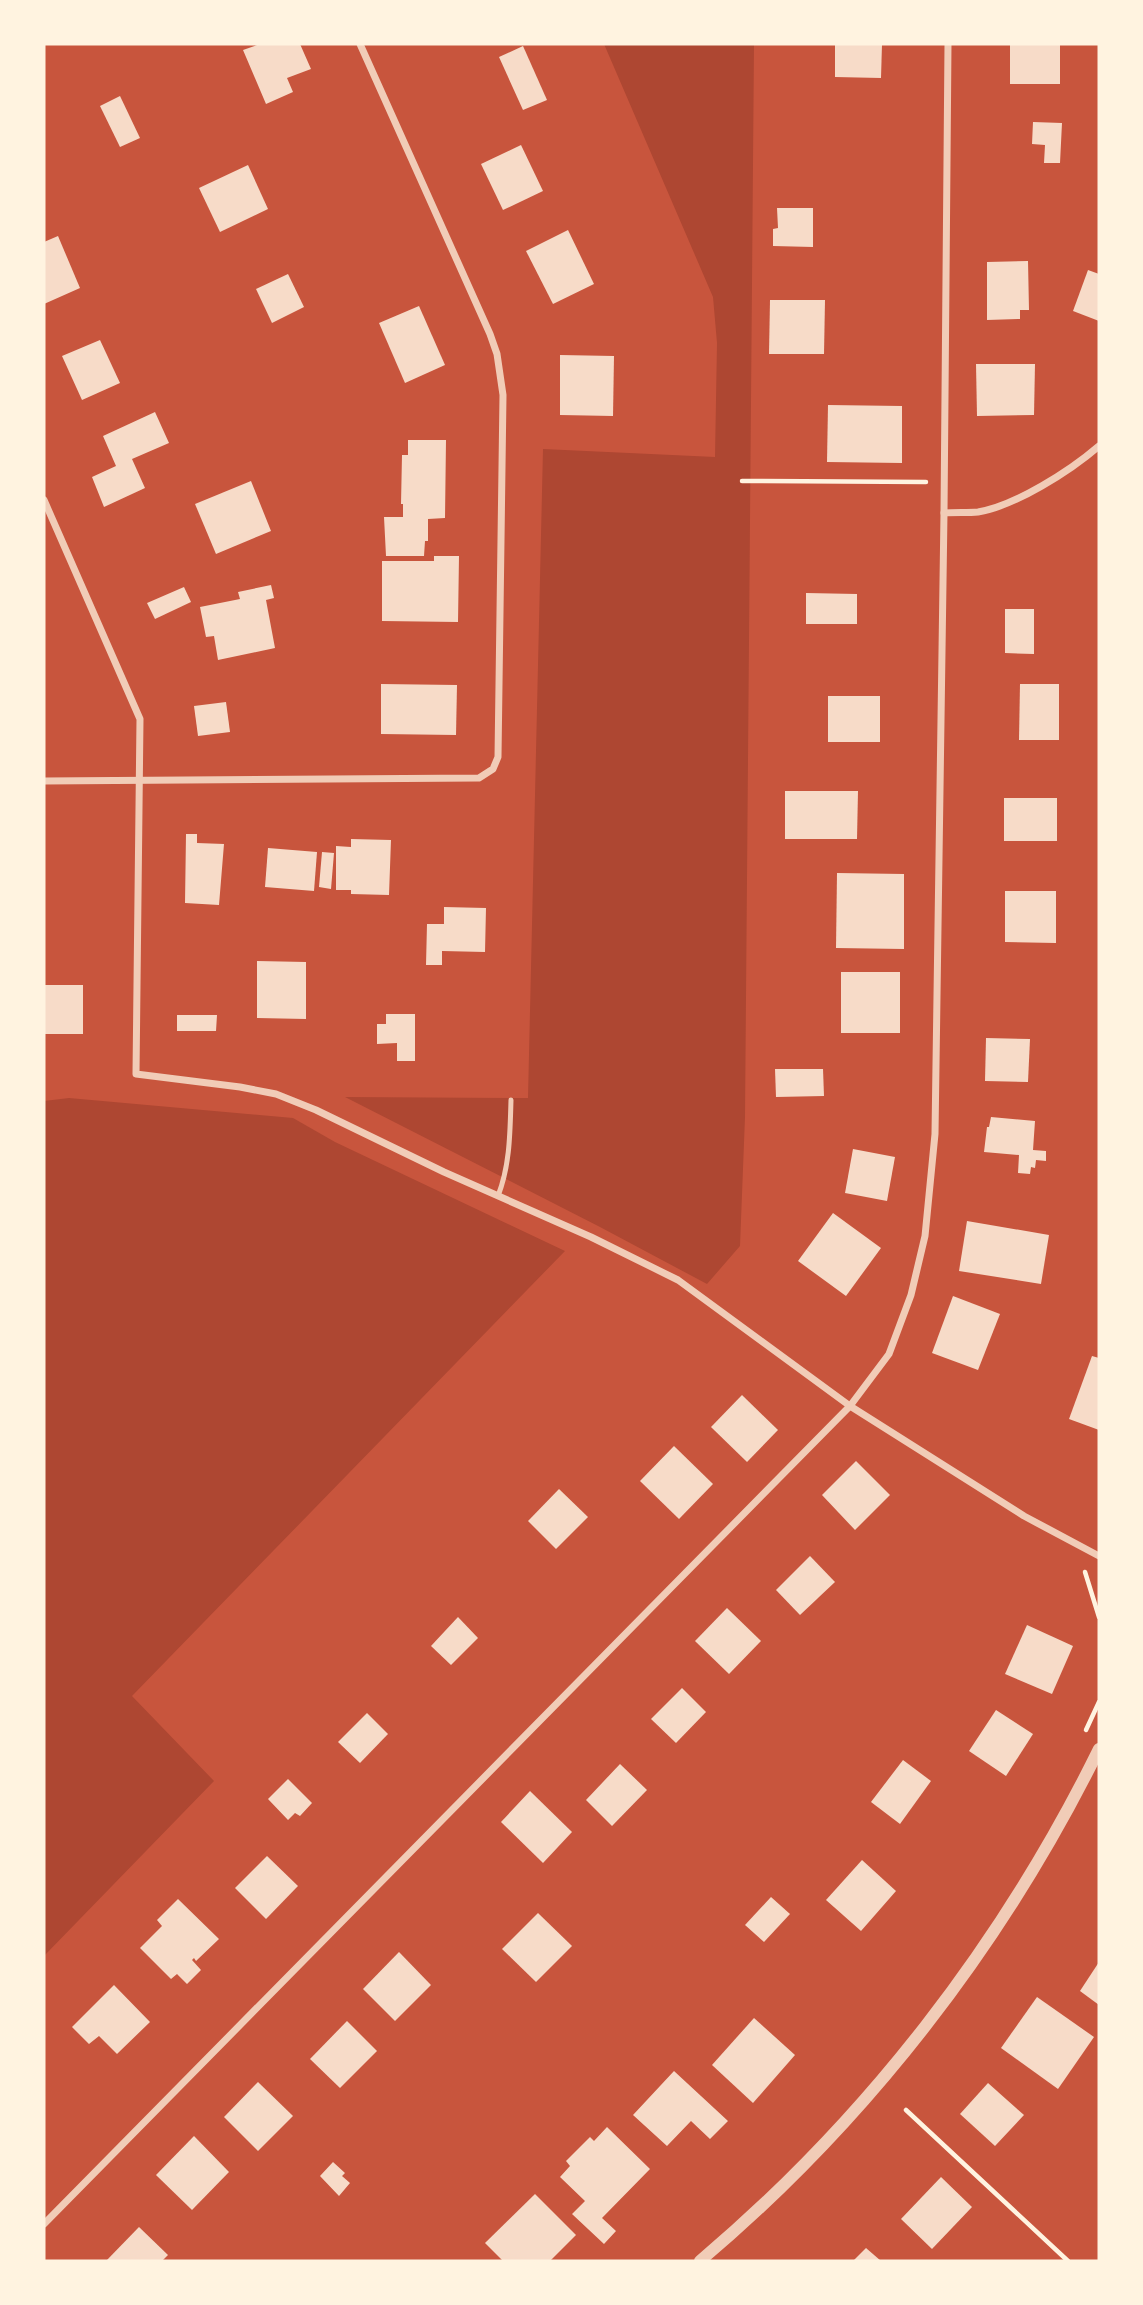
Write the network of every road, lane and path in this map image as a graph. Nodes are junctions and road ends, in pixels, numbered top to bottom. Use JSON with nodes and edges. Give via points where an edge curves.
{"nodes":[{"id":1,"x":359,"y":44,"type":"edge"},
{"id":2,"x":948,"y":44,"type":"edge"},
{"id":3,"x":1099,"y":446,"type":"edge"},
{"id":4,"x":741,"y":481,"type":"dead end"},
{"id":5,"x":944,"y":482,"type":"junction"},
{"id":6,"x":44,"y":500,"type":"edge"},
{"id":7,"x":944,"y":513,"type":"junction"},
{"id":8,"x":44,"y":781,"type":"edge"},
{"id":9,"x":140,"y":781,"type":"junction"},
{"id":10,"x":511,"y":1100,"type":"dead end"},
{"id":11,"x":498,"y":1196,"type":"junction"},
{"id":12,"x":850,"y":1406,"type":"junction"},
{"id":13,"x":1097,"y":1555,"type":"edge"},
{"id":14,"x":1099,"y":1617,"type":"edge"},
{"id":15,"x":1099,"y":1702,"type":"edge"},
{"id":16,"x":1082,"y":1739,"type":"dead end"},
{"id":17,"x":1099,"y":1749,"type":"edge"},
{"id":18,"x":906,"y":2110,"type":"dead end"},
{"id":19,"x":44,"y":2224,"type":"edge"},
{"id":20,"x":700,"y":2261,"type":"edge"},
{"id":21,"x":1068,"y":2261,"type":"edge"}],
"edges":[{"from":1,"to":9,"type":"street","via":[[497,354],[503,396],[498,757],[493,769],[478,778]]},
{"from":2,"to":5,"type":"street"},
{"from":3,"to":7,"type":"street","via":[[1011,502],[978,512]]},
{"from":4,"to":5,"type":"path"},
{"from":5,"to":7,"type":"street"},
{"from":6,"to":9,"type":"street","via":[[140,719]]},
{"from":7,"to":12,"type":"street","via":[[935,1134],[925,1236],[911,1296],[889,1354]]},
{"from":8,"to":9,"type":"street"},
{"from":9,"to":11,"type":"street","via":[[136,1074],[276,1094]]},
{"from":10,"to":11,"type":"lane","via":[[509,1153]]},
{"from":11,"to":12,"type":"street","via":[[678,1280]]},
{"from":12,"to":13,"type":"street","via":[[1024,1516]]},
{"from":12,"to":19,"type":"street"},
{"from":13,"to":14,"type":"path","via":[[1084,1572]]},
{"from":15,"to":16,"type":"path"},
{"from":17,"to":20,"type":"street","via":[[1038,1864],[940,2007],[810,2158]]},
{"from":18,"to":21,"type":"path"}]}
